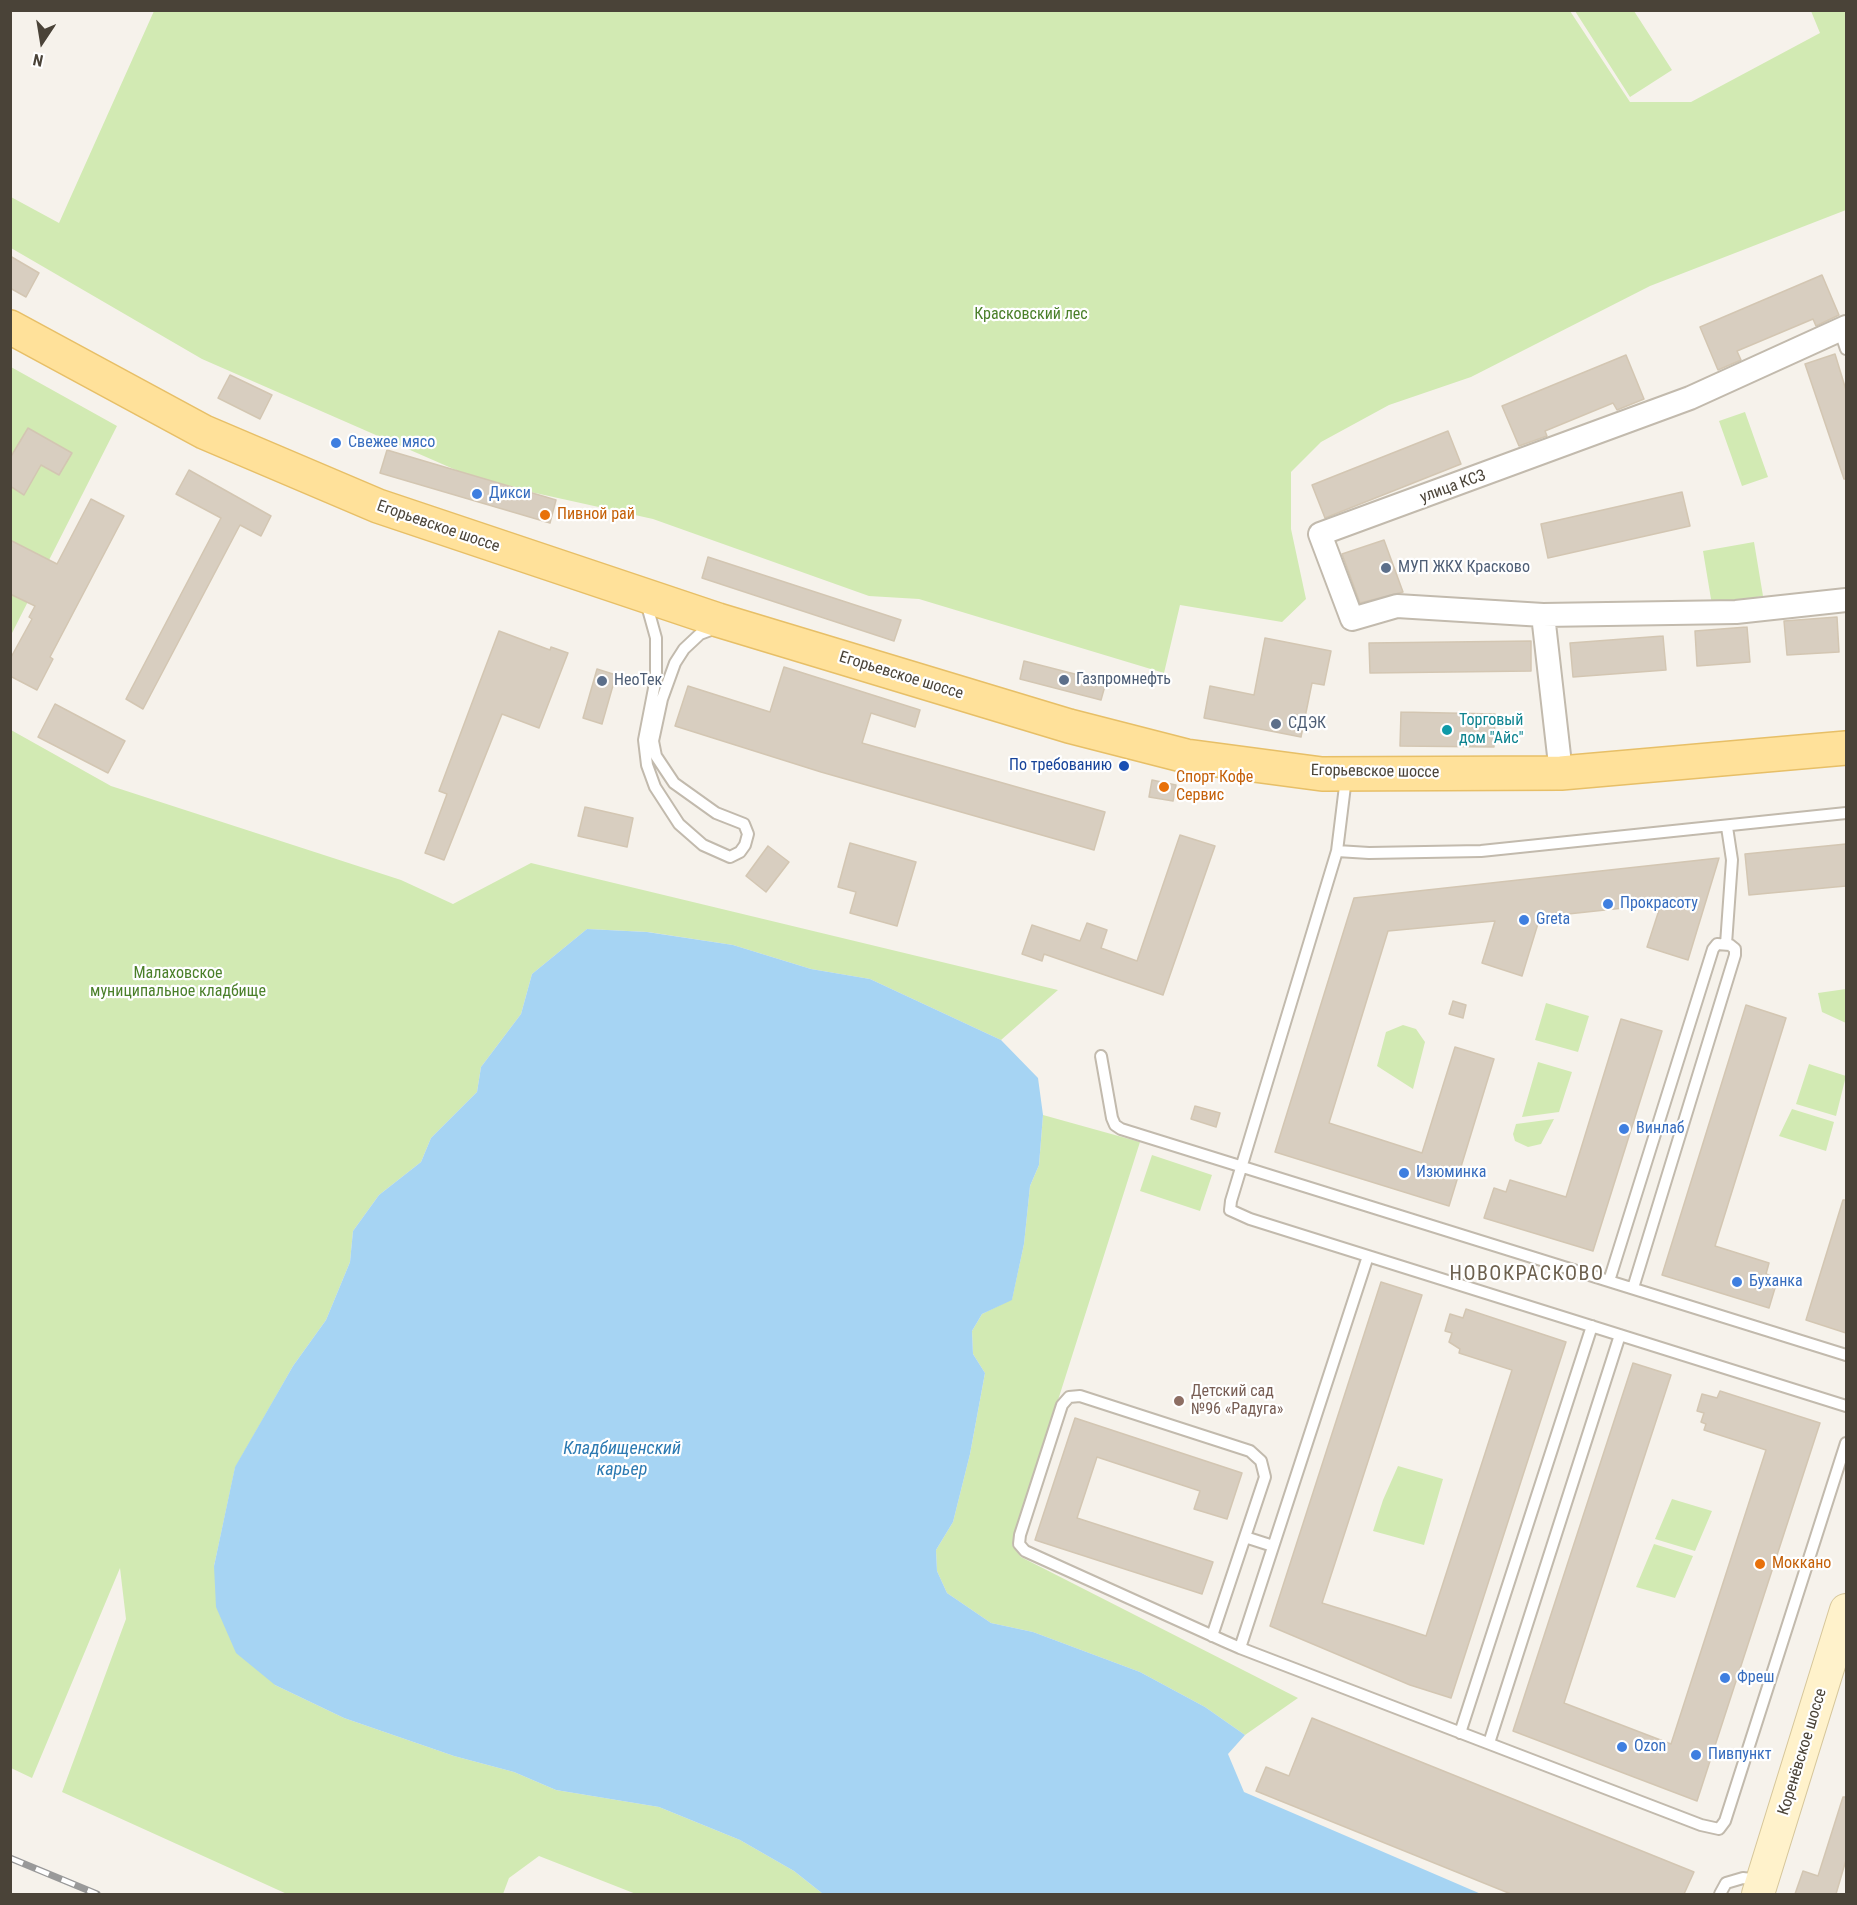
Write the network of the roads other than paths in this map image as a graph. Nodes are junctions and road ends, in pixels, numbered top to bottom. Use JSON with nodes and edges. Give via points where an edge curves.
{"nodes":[{"id":1,"x":10,"y":327,"type":"edge"},
{"id":2,"x":1844,"y":335,"type":"edge"},
{"id":3,"x":644,"y":596,"type":"junction"},
{"id":4,"x":1846,"y":600,"type":"edge"},
{"id":5,"x":1543,"y":615,"type":"junction"},
{"id":6,"x":727,"y":622,"type":"junction"},
{"id":7,"x":1846,"y":748,"type":"edge"},
{"id":8,"x":1561,"y":773,"type":"junction"},
{"id":9,"x":1346,"y":774,"type":"junction"},
{"id":10,"x":1846,"y":813,"type":"edge"},
{"id":11,"x":1727,"y":827,"type":"junction"},
{"id":12,"x":1337,"y":851,"type":"junction"},
{"id":13,"x":1726,"y":944,"type":"junction"},
{"id":14,"x":1101,"y":1056,"type":"dead end"},
{"id":15,"x":1242,"y":1166,"type":"junction"},
{"id":16,"x":1368,"y":1256,"type":"junction"},
{"id":17,"x":1609,"y":1281,"type":"junction"},
{"id":18,"x":1633,"y":1288,"type":"junction"},
{"id":19,"x":1592,"y":1326,"type":"junction"},
{"id":20,"x":1620,"y":1335,"type":"junction"},
{"id":21,"x":1846,"y":1355,"type":"edge"},
{"id":22,"x":1846,"y":1406,"type":"edge"},
{"id":23,"x":1846,"y":1443,"type":"edge"},
{"id":24,"x":1245,"y":1537,"type":"junction"},
{"id":25,"x":1273,"y":1546,"type":"junction"},
{"id":26,"x":1845,"y":1624,"type":"edge"},
{"id":27,"x":1212,"y":1636,"type":"junction"},
{"id":28,"x":1240,"y":1648,"type":"junction"},
{"id":29,"x":1461,"y":1733,"type":"junction"},
{"id":30,"x":1489,"y":1743,"type":"junction"},
{"id":31,"x":1761,"y":1888,"type":"edge"},
{"id":32,"x":1720,"y":1894,"type":"edge"}],
"edges":[{"from":1,"to":3,"type":"main road","name":"Егорьевское шоссе","via":[[204,432],[365,501]]},
{"from":2,"to":5,"type":"street","name":"улица КСЗ","via":[[1690,398],[1320,534],[1352,619],[1397,606]]},
{"from":3,"to":6,"type":"main road","name":"Егорьевское шоссе"},
{"from":3,"to":6,"type":"lane","via":[[656,638],[656,678],[644,740],[647,765],[679,824],[703,845],[730,857],[745,845],[748,834],[744,824],[716,813],[674,783],[656,756],[653,741],[675,663],[700,634]]},
{"from":4,"to":5,"type":"street","name":"улица КСЗ","via":[[1736,612]]},
{"from":5,"to":8,"type":"street"},
{"from":6,"to":9,"type":"main road","name":"Егорьевское шоссе","via":[[1069,726],[1186,756]]},
{"from":7,"to":8,"type":"main road","name":"Егорьевское шоссе"},
{"from":8,"to":9,"type":"main road","name":"Егорьевское шоссе"},
{"from":9,"to":12,"type":"lane"},
{"from":10,"to":11,"type":"lane"},
{"from":11,"to":12,"type":"lane","via":[[1481,851]]},
{"from":11,"to":13,"type":"lane","via":[[1732,860]]},
{"from":12,"to":15,"type":"lane"},
{"from":13,"to":17,"type":"lane","via":[[1717,944],[1713,949]]},
{"from":13,"to":18,"type":"lane","via":[[1735,949],[1735,956]]},
{"from":14,"to":15,"type":"lane","via":[[1115,1125]]},
{"from":15,"to":16,"type":"lane","via":[[1230,1210],[1238,1216]]},
{"from":15,"to":17,"type":"lane"},
{"from":16,"to":19,"type":"lane"},
{"from":16,"to":25,"type":"lane"},
{"from":17,"to":18,"type":"lane"},
{"from":18,"to":21,"type":"lane"},
{"from":19,"to":20,"type":"lane"},
{"from":19,"to":29,"type":"lane"},
{"from":20,"to":22,"type":"lane"},
{"from":20,"to":30,"type":"lane"},
{"from":23,"to":30,"type":"lane","via":[[1729,1810],[1719,1829]]},
{"from":24,"to":25,"type":"lane"},
{"from":24,"to":27,"type":"lane"},
{"from":24,"to":27,"type":"lane","via":[[1265,1477],[1261,1461],[1250,1451],[1080,1396],[1069,1397],[1062,1405],[1019,1544],[1025,1551]]},
{"from":25,"to":28,"type":"lane"},
{"from":26,"to":31,"type":"main road","name":"Коренёвское шоссе"},
{"from":27,"to":28,"type":"lane"},
{"from":28,"to":29,"type":"lane"},
{"from":29,"to":30,"type":"lane"},
{"from":31,"to":32,"type":"lane","via":[[1743,1878],[1726,1883]]}]}
